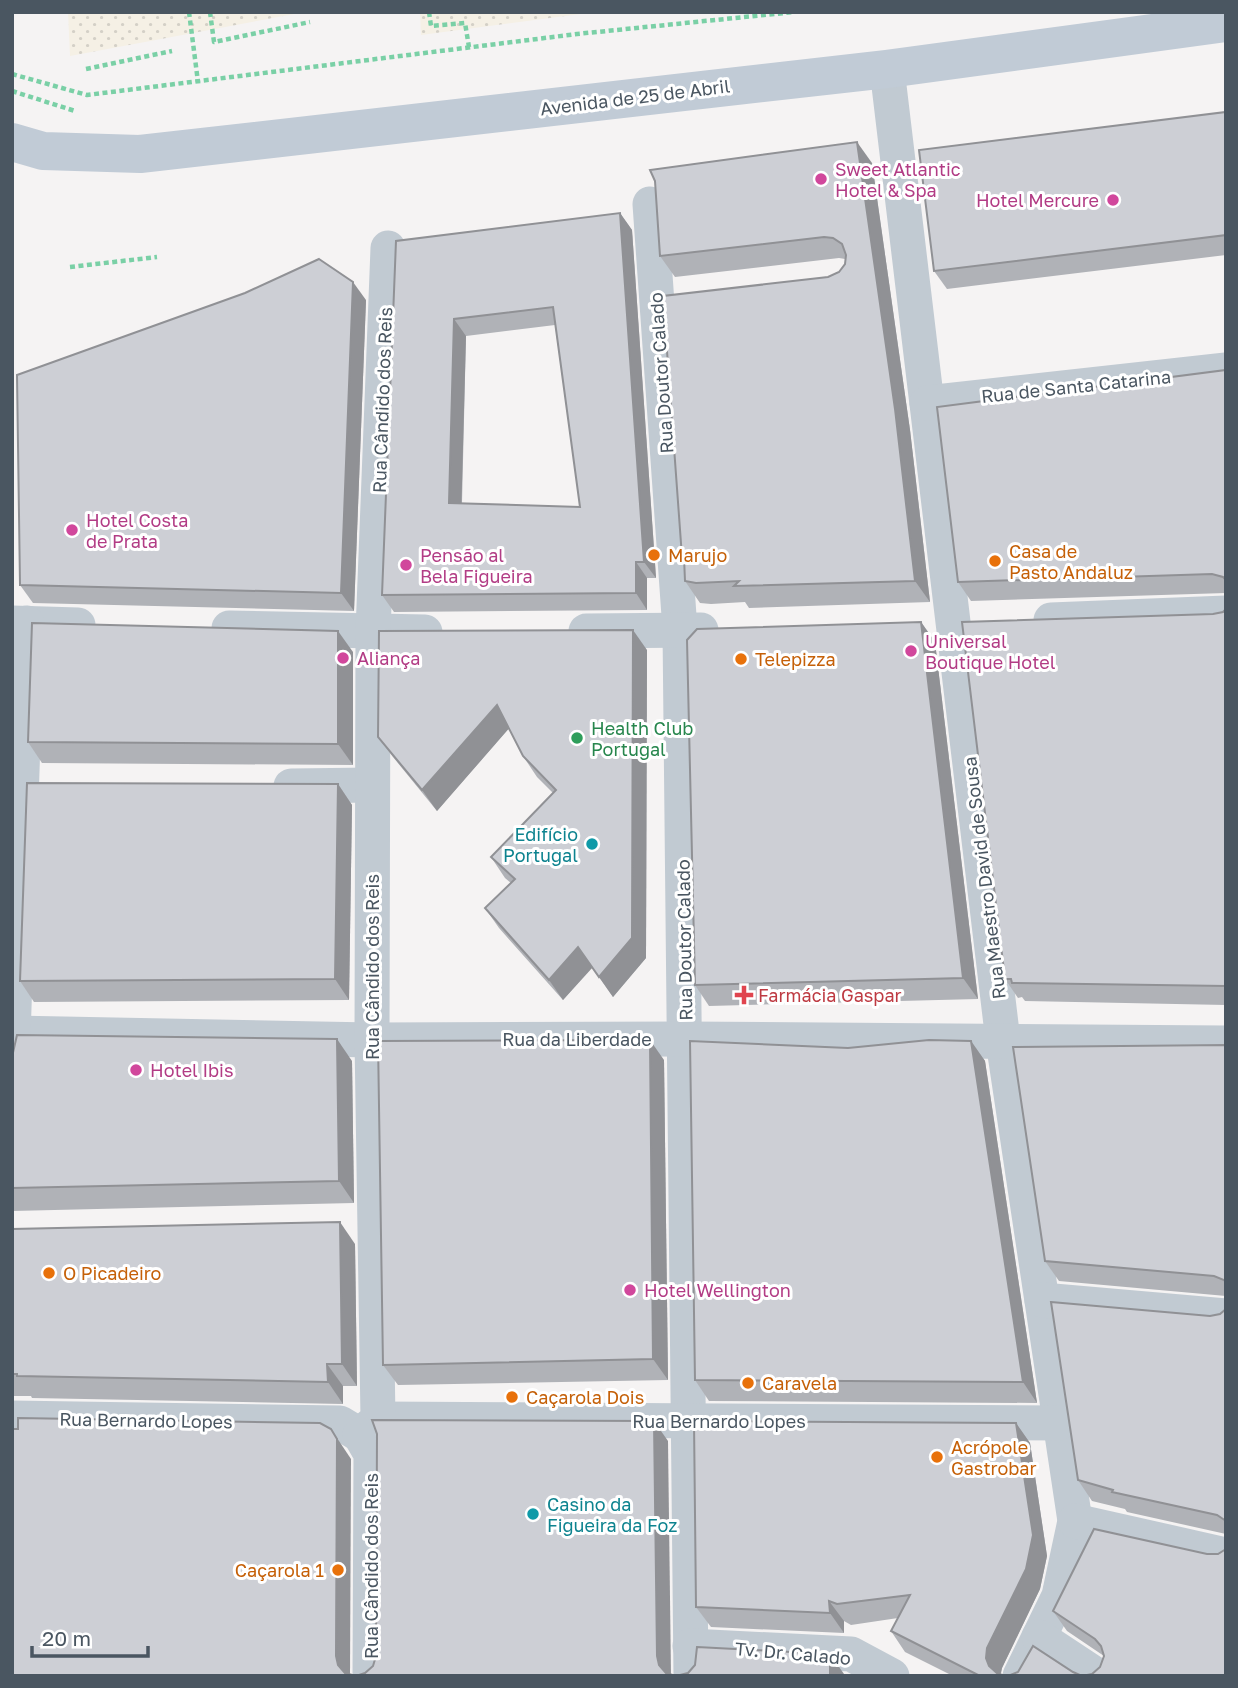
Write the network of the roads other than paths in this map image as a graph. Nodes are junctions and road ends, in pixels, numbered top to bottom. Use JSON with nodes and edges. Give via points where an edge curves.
{"nodes":[{"id":1,"x":1226,"y":23,"type":"edge"},
{"id":2,"x":887,"y":69,"type":"junction"},
{"id":3,"x":22,"y":153,"type":"edge"},
{"id":4,"x":650,"y":204,"type":"edge"},
{"id":5,"x":388,"y":248,"type":"dead end"},
{"id":6,"x":1226,"y":370,"type":"edge"},
{"id":7,"x":927,"y":403,"type":"junction"},
{"id":8,"x":1226,"y":613,"type":"edge"},
{"id":9,"x":1021,"y":621,"type":"edge"},
{"id":10,"x":20,"y":623,"type":"edge"},
{"id":11,"x":109,"y":625,"type":"edge"},
{"id":12,"x":191,"y":627,"type":"edge"},
{"id":13,"x":734,"y":629,"type":"edge"},
{"id":14,"x":680,"y":630,"type":"junction"},
{"id":15,"x":457,"y":631,"type":"edge"},
{"id":16,"x":554,"y":631,"type":"edge"},
{"id":17,"x":373,"y":632,"type":"junction"},
{"id":18,"x":255,"y":785,"type":"edge"},
{"id":19,"x":372,"y":785,"type":"junction"},
{"id":20,"x":12,"y":1033,"type":"edge"},
{"id":21,"x":686,"y":1039,"type":"junction"},
{"id":22,"x":372,"y":1040,"type":"junction"},
{"id":23,"x":1003,"y":1041,"type":"junction"},
{"id":24,"x":1226,"y":1043,"type":"edge"},
{"id":25,"x":12,"y":1066,"type":"edge"},
{"id":26,"x":1042,"y":1300,"type":"junction"},
{"id":27,"x":1226,"y":1316,"type":"edge"},
{"id":28,"x":12,"y":1418,"type":"edge"},
{"id":29,"x":689,"y":1421,"type":"junction"},
{"id":30,"x":1059,"y":1423,"type":"junction"},
{"id":31,"x":369,"y":1427,"type":"junction"},
{"id":32,"x":1075,"y":1521,"type":"junction"},
{"id":33,"x":1226,"y":1555,"type":"edge"},
{"id":34,"x":1040,"y":1637,"type":"junction"},
{"id":35,"x":690,"y":1661,"type":"edge"},
{"id":36,"x":370,"y":1676,"type":"edge"},
{"id":37,"x":892,"y":1676,"type":"edge"},
{"id":38,"x":1020,"y":1676,"type":"edge"},
{"id":39,"x":1098,"y":1676,"type":"edge"}],
"edges":[{"from":1,"to":2,"type":"main road","name":"Avenida de 25 de Abril"},
{"from":2,"to":3,"type":"main road","name":"Avenida de 25 de Abril","via":[[140,154]]},
{"from":2,"to":7,"type":"street","name":"Rua Maestro David de Sousa"},
{"from":4,"to":14,"type":"street","name":"Rua Doutor Calado","via":[[669,299]]},
{"from":5,"to":17,"type":"street","name":"Rua Cândido dos Reis"},
{"from":6,"to":7,"type":"street","name":"Rua de Santa Catarina"},
{"from":7,"to":23,"type":"street","name":"Rua Maestro David de Sousa"},
{"from":8,"to":9,"type":"street"},
{"from":10,"to":11,"type":"street"},
{"from":10,"to":20,"type":"street","via":[[35,783]]},
{"from":12,"to":17,"type":"street"},
{"from":13,"to":14,"type":"street"},
{"from":14,"to":16,"type":"street"},
{"from":14,"to":21,"type":"street","name":"Rua Doutor Calado"},
{"from":15,"to":17,"type":"street"},
{"from":17,"to":19,"type":"street","name":"Rua Cândido dos Reis"},
{"from":18,"to":19,"type":"street"},
{"from":19,"to":22,"type":"street","name":"Rua Cândido dos Reis"},
{"from":20,"to":22,"type":"street","name":"Rua da Liberdade"},
{"from":20,"to":25,"type":"street"},
{"from":21,"to":22,"type":"street","name":"Rua da Liberdade"},
{"from":21,"to":23,"type":"street","name":"Rua da Liberdade"},
{"from":21,"to":29,"type":"street","name":"Rua Doutor Calado"},
{"from":22,"to":31,"type":"street","name":"Rua Cândido dos Reis","via":[[362,1223]]},
{"from":23,"to":24,"type":"street","name":"Rua da Liberdade"},
{"from":23,"to":26,"type":"street","name":"Rua Maestro David de Sousa"},
{"from":26,"to":27,"type":"street"},
{"from":26,"to":30,"type":"street","name":"Rua Maestro David de Sousa"},
{"from":28,"to":31,"type":"street","name":"Rua Bernardo Lopes"},
{"from":29,"to":30,"type":"street","name":"Rua Bernardo Lopes"},
{"from":29,"to":31,"type":"street","name":"Rua Bernardo Lopes"},
{"from":29,"to":35,"type":"street","name":"Rua Doutor Calado"},
{"from":30,"to":32,"type":"street","name":"Rua Maestro David de Sousa"},
{"from":31,"to":36,"type":"street","name":"Rua Cândido dos Reis"},
{"from":32,"to":33,"type":"street"},
{"from":32,"to":34,"type":"street","name":"Rua Maestro David de Sousa","via":[[1059,1596]]},
{"from":34,"to":38,"type":"street","name":"Rua Maestro David de Sousa"},
{"from":34,"to":39,"type":"street"},
{"from":35,"to":37,"type":"street","name":"Tv. Dr. Calado","via":[[851,1654]]}]}
